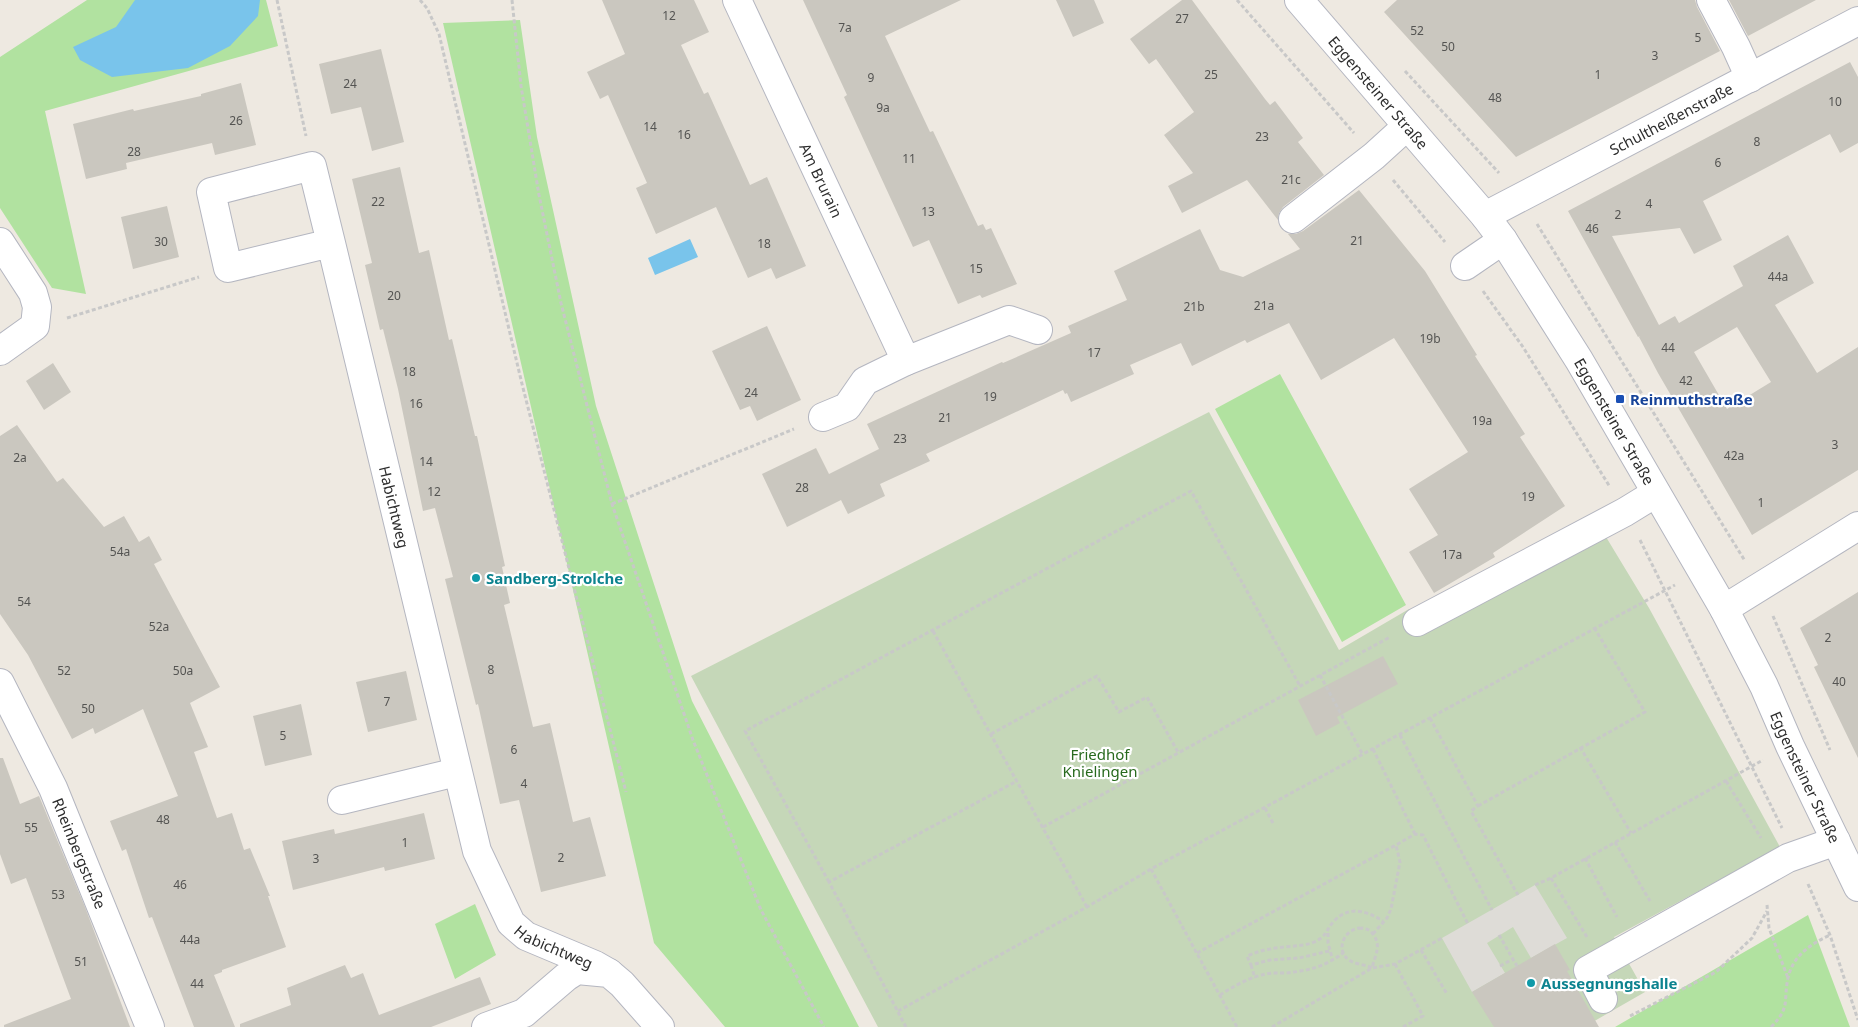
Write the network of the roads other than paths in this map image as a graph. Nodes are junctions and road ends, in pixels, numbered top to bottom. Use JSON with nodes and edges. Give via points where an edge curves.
{"nodes":[{"id":1,"x":737,"y":0,"type":"edge"},
{"id":2,"x":1299,"y":0,"type":"edge"},
{"id":3,"x":1711,"y":0,"type":"edge"},
{"id":4,"x":1858,"y":21,"type":"edge"},
{"id":5,"x":1750,"y":78,"type":"junction"},
{"id":6,"x":1407,"y":126,"type":"junction"},
{"id":7,"x":1486,"y":216,"type":"junction"},
{"id":8,"x":1293,"y":219,"type":"dead end"},
{"id":9,"x":1503,"y":240,"type":"junction"},
{"id":10,"x":0,"y":242,"type":"edge"},
{"id":11,"x":331,"y":243,"type":"junction"},
{"id":12,"x":1465,"y":266,"type":"road end"},
{"id":13,"x":1038,"y":330,"type":"dead end"},
{"id":14,"x":0,"y":351,"type":"edge"},
{"id":15,"x":902,"y":352,"type":"junction"},
{"id":16,"x":823,"y":417,"type":"road end"},
{"id":17,"x":1656,"y":493,"type":"junction"},
{"id":18,"x":1858,"y":526,"type":"edge"},
{"id":19,"x":1724,"y":609,"type":"junction"},
{"id":20,"x":1417,"y":622,"type":"road end"},
{"id":21,"x":0,"y":683,"type":"edge"},
{"id":22,"x":457,"y":772,"type":"junction"},
{"id":23,"x":342,"y":800,"type":"dead end"},
{"id":24,"x":1836,"y":841,"type":"junction"},
{"id":25,"x":1858,"y":887,"type":"edge"},
{"id":26,"x":602,"y":972,"type":"junction"},
{"id":27,"x":1603,"y":999,"type":"dead end"},
{"id":28,"x":529,"y":1020,"type":"edge"},
{"id":29,"x":150,"y":1027,"type":"edge"},
{"id":30,"x":486,"y":1027,"type":"edge"},
{"id":31,"x":660,"y":1027,"type":"edge"}],
"edges":[{"from":1,"to":15,"type":"street","name":"Am Brurain"},
{"from":2,"to":6,"type":"street","name":"Eggensteiner Straße"},
{"from":3,"to":5,"type":"street"},
{"from":4,"to":5,"type":"street","name":"Schultheißenstraße"},
{"from":5,"to":7,"type":"street","name":"Schultheißenstraße"},
{"from":6,"to":7,"type":"street","name":"Eggensteiner Straße"},
{"from":6,"to":8,"type":"street"},
{"from":7,"to":9,"type":"street","name":"Eggensteiner Straße"},
{"from":9,"to":12,"type":"street"},
{"from":9,"to":17,"type":"street","name":"Eggensteiner Straße","via":[[1579,360]]},
{"from":10,"to":14,"type":"street","via":[[33,293],[37,307],[35,326]]},
{"from":11,"to":11,"type":"street","name":"Habichtweg","via":[[312,166],[211,192],[228,268]]},
{"from":11,"to":22,"type":"street","name":"Habichtweg"},
{"from":13,"to":15,"type":"street","via":[[1009,320]]},
{"from":15,"to":16,"type":"street","via":[[865,381],[847,406]]},
{"from":17,"to":19,"type":"street","name":"Eggensteiner Straße"},
{"from":17,"to":20,"type":"street"},
{"from":18,"to":19,"type":"street"},
{"from":19,"to":24,"type":"street","name":"Eggensteiner Straße","via":[[1764,686]]},
{"from":21,"to":29,"type":"street","name":"Rheinbergstraße","via":[[53,788]]},
{"from":22,"to":23,"type":"street"},
{"from":22,"to":26,"type":"street","name":"Habichtweg","via":[[477,851],[511,923],[526,936],[596,965]]},
{"from":24,"to":25,"type":"street","name":"Eggensteiner Straße"},
{"from":24,"to":27,"type":"street","via":[[1795,856],[1588,970]]},
{"from":26,"to":28,"type":"street","via":[[577,970],[566,977]]},
{"from":26,"to":31,"type":"street","name":"Habichtweg","via":[[622,984]]},
{"from":28,"to":30,"type":"street"}]}
